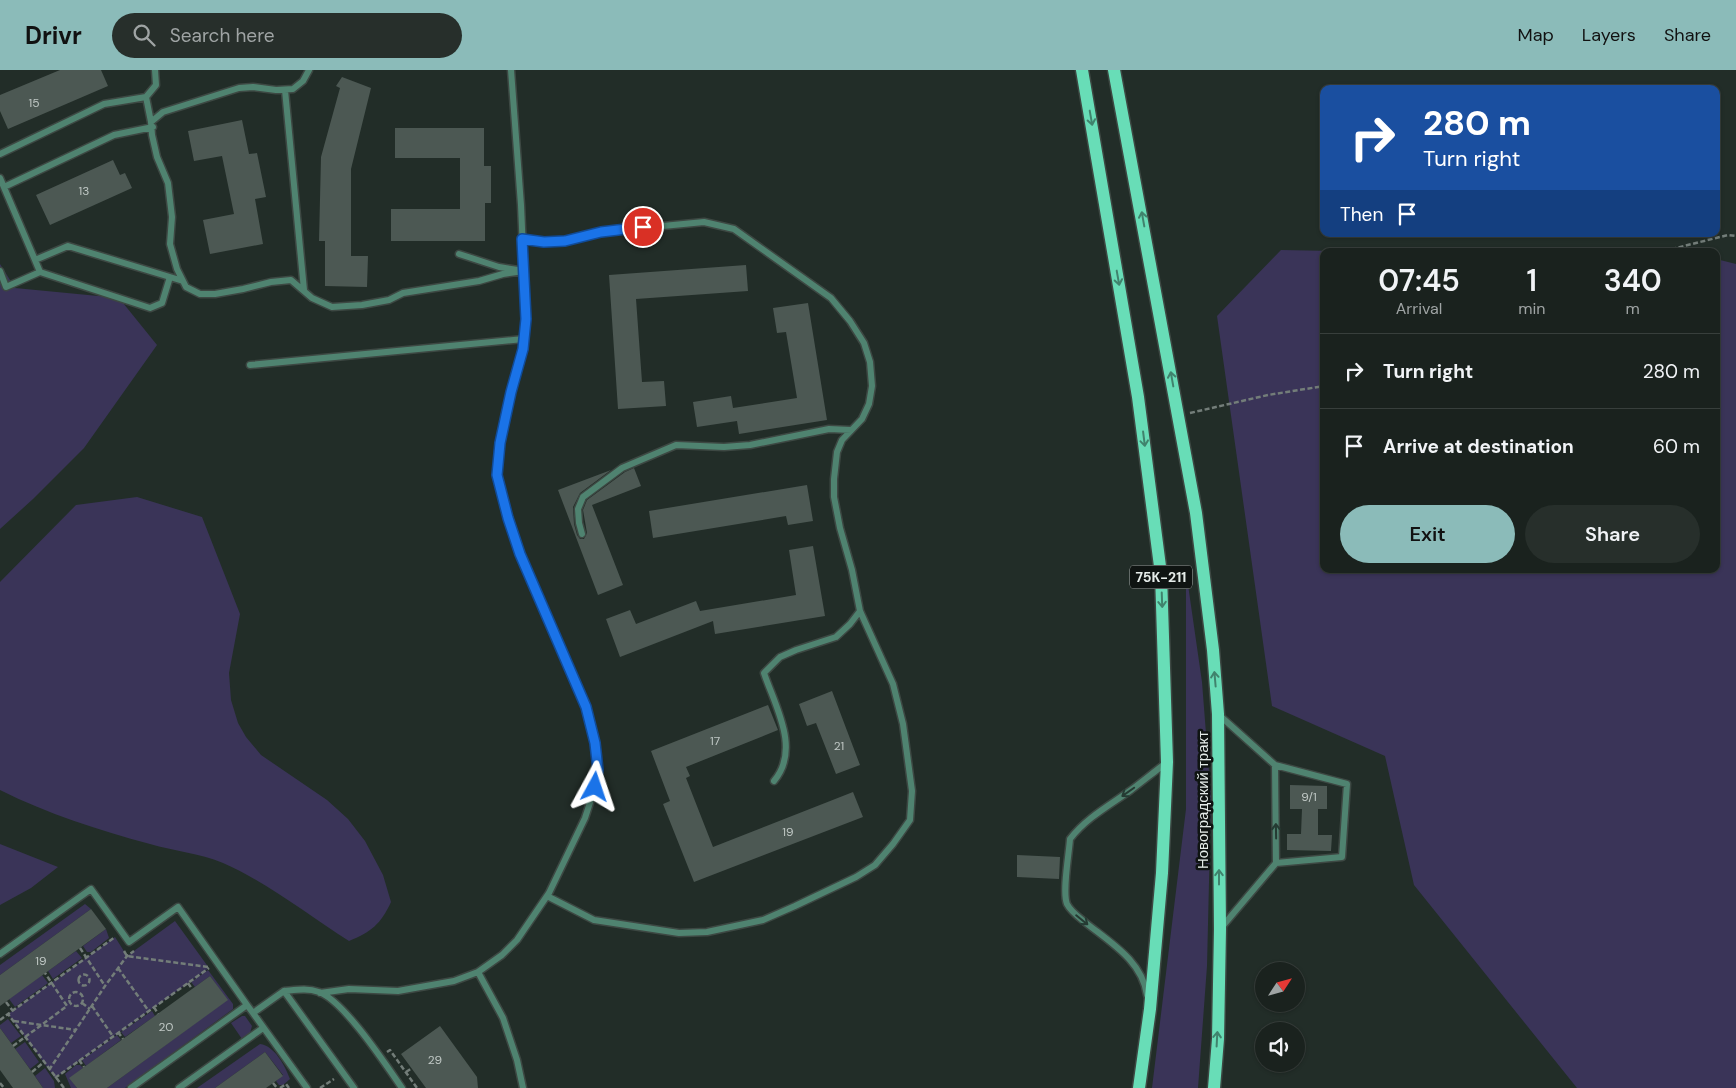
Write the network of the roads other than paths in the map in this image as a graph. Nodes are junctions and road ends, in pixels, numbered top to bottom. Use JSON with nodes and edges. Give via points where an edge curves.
{"nodes":[{"id":1,"x":155,"y":70,"type":"edge"},
{"id":2,"x":310,"y":70,"type":"edge"},
{"id":3,"x":511,"y":70,"type":"edge"},
{"id":4,"x":1082,"y":70,"type":"edge"},
{"id":5,"x":1114,"y":70,"type":"edge"},
{"id":6,"x":286,"y":90,"type":"junction"},
{"id":7,"x":146,"y":98,"type":"junction"},
{"id":8,"x":152,"y":124,"type":"junction"},
{"id":9,"x":0,"y":154,"type":"edge"},
{"id":10,"x":0,"y":178,"type":"edge"},
{"id":11,"x":4,"y":187,"type":"junction"},
{"id":12,"x":522,"y":239,"type":"junction"},
{"id":13,"x":459,"y":254,"type":"dead end"},
{"id":14,"x":34,"y":260,"type":"junction"},
{"id":15,"x":0,"y":271,"type":"edge"},
{"id":16,"x":524,"y":271,"type":"junction"},
{"id":17,"x":40,"y":272,"type":"junction"},
{"id":18,"x":170,"y":277,"type":"junction"},
{"id":19,"x":183,"y":281,"type":"junction"},
{"id":20,"x":304,"y":290,"type":"junction"},
{"id":21,"x":524,"y":338,"type":"junction"},
{"id":22,"x":250,"y":365,"type":"dead end"},
{"id":23,"x":851,"y":430,"type":"junction"},
{"id":24,"x":582,"y":534,"type":"dead end"},
{"id":25,"x":860,"y":611,"type":"junction"},
{"id":26,"x":1218,"y":714,"type":"junction"},
{"id":27,"x":1167,"y":762,"type":"junction"},
{"id":28,"x":1275,"y":765,"type":"junction"},
{"id":29,"x":774,"y":781,"type":"dead end"},
{"id":30,"x":1276,"y":863,"type":"junction"},
{"id":31,"x":547,"y":896,"type":"junction"},
{"id":32,"x":1220,"y":929,"type":"junction"},
{"id":33,"x":0,"y":954,"type":"edge"},
{"id":34,"x":478,"y":972,"type":"junction"},
{"id":35,"x":284,"y":992,"type":"junction"},
{"id":36,"x":320,"y":992,"type":"junction"},
{"id":37,"x":247,"y":1005,"type":"junction"},
{"id":38,"x":1150,"y":1009,"type":"junction"},
{"id":39,"x":253,"y":1013,"type":"junction"},
{"id":40,"x":263,"y":1028,"type":"junction"},
{"id":41,"x":131,"y":1088,"type":"edge"},
{"id":42,"x":179,"y":1088,"type":"edge"},
{"id":43,"x":307,"y":1088,"type":"edge"},
{"id":44,"x":354,"y":1088,"type":"edge"},
{"id":45,"x":402,"y":1088,"type":"edge"},
{"id":46,"x":523,"y":1088,"type":"edge"},
{"id":47,"x":1139,"y":1088,"type":"edge"},
{"id":48,"x":1214,"y":1088,"type":"edge"}],
"edges":[{"from":1,"to":7,"type":"lane","via":[[156,86]]},
{"from":2,"to":6,"type":"lane","via":[[303,81]]},
{"from":3,"to":12,"type":"lane"},
{"from":4,"to":27,"type":"main road","number":"75К-211","one_way":true,"via":[[1138,397],[1161,574]]},
{"from":26,"to":5,"type":"main road","name":"Новоградский тракт","one_way":true,"via":[[1196,513]]},
{"from":6,"to":8,"type":"lane","via":[[239,88],[163,112]]},
{"from":6,"to":20,"type":"lane"},
{"from":7,"to":8,"type":"lane"},
{"from":7,"to":9,"type":"lane","via":[[104,104]]},
{"from":8,"to":11,"type":"lane","via":[[114,135]]},
{"from":8,"to":19,"type":"lane","via":[[157,157],[168,183],[172,217],[170,244]]},
{"from":10,"to":11,"type":"lane"},
{"from":11,"to":14,"type":"lane"},
{"from":12,"to":16,"type":"lane"},
{"from":12,"to":23,"type":"lane","via":[[565,241],[601,232],[704,222],[734,229],[831,298],[864,343],[872,386],[862,420]]},
{"from":13,"to":16,"type":"lane"},
{"from":14,"to":17,"type":"lane"},
{"from":14,"to":18,"type":"lane","via":[[68,246]]},
{"from":15,"to":17,"type":"lane","via":[[6,287]]},
{"from":16,"to":20,"type":"lane","via":[[403,293],[389,300],[362,305],[332,307],[312,298]]},
{"from":16,"to":21,"type":"lane"},
{"from":17,"to":18,"type":"lane","via":[[150,308],[162,303]]},
{"from":18,"to":19,"type":"lane"},
{"from":19,"to":20,"type":"lane","via":[[186,287],[200,294],[291,280]]},
{"from":21,"to":22,"type":"lane"},
{"from":21,"to":31,"type":"lane","via":[[500,443],[497,475],[520,554],[586,707],[598,770],[585,818]]},
{"from":23,"to":24,"type":"lane","via":[[829,429],[724,447],[676,445],[622,468],[583,497],[578,509]]},
{"from":23,"to":25,"type":"lane","via":[[837,452],[834,497]]},
{"from":25,"to":29,"type":"lane","via":[[836,637],[780,657],[764,673],[784,727],[783,764]]},
{"from":25,"to":31,"type":"lane","via":[[893,684],[903,724],[912,791],[910,820],[875,865],[763,920],[707,932],[679,933],[594,920]]},
{"from":26,"to":28,"type":"lane"},
{"from":32,"to":26,"type":"main road","name":"Новоградский тракт","one_way":true},
{"from":27,"to":38,"type":"main road","number":"75К-211","via":[[1162,873]]},
{"from":27,"to":38,"type":"lane","one_way":true,"via":[[1075,832],[1070,839],[1065,892],[1067,904],[1074,914],[1136,965]]},
{"from":30,"to":28,"type":"lane","one_way":true},
{"from":28,"to":30,"type":"lane","via":[[1347,784],[1342,857]]},
{"from":30,"to":32,"type":"lane"},
{"from":31,"to":34,"type":"lane","via":[[517,940]]},
{"from":48,"to":32,"type":"main road","name":"Новоградский тракт","one_way":true},
{"from":33,"to":37,"type":"lane","via":[[91,889],[129,942],[178,907]]},
{"from":34,"to":36,"type":"lane","via":[[454,981],[398,991],[349,989]]},
{"from":34,"to":46,"type":"lane","via":[[503,1018]]},
{"from":35,"to":36,"type":"lane","via":[[300,989]]},
{"from":35,"to":39,"type":"lane"},
{"from":35,"to":44,"type":"lane"},
{"from":36,"to":45,"type":"lane","via":[[349,1018]]},
{"from":37,"to":39,"type":"lane"},
{"from":37,"to":41,"type":"lane"},
{"from":38,"to":47,"type":"main road","number":"75К-211"},
{"from":39,"to":40,"type":"lane"},
{"from":40,"to":42,"type":"lane"},
{"from":40,"to":43,"type":"lane"}]}
